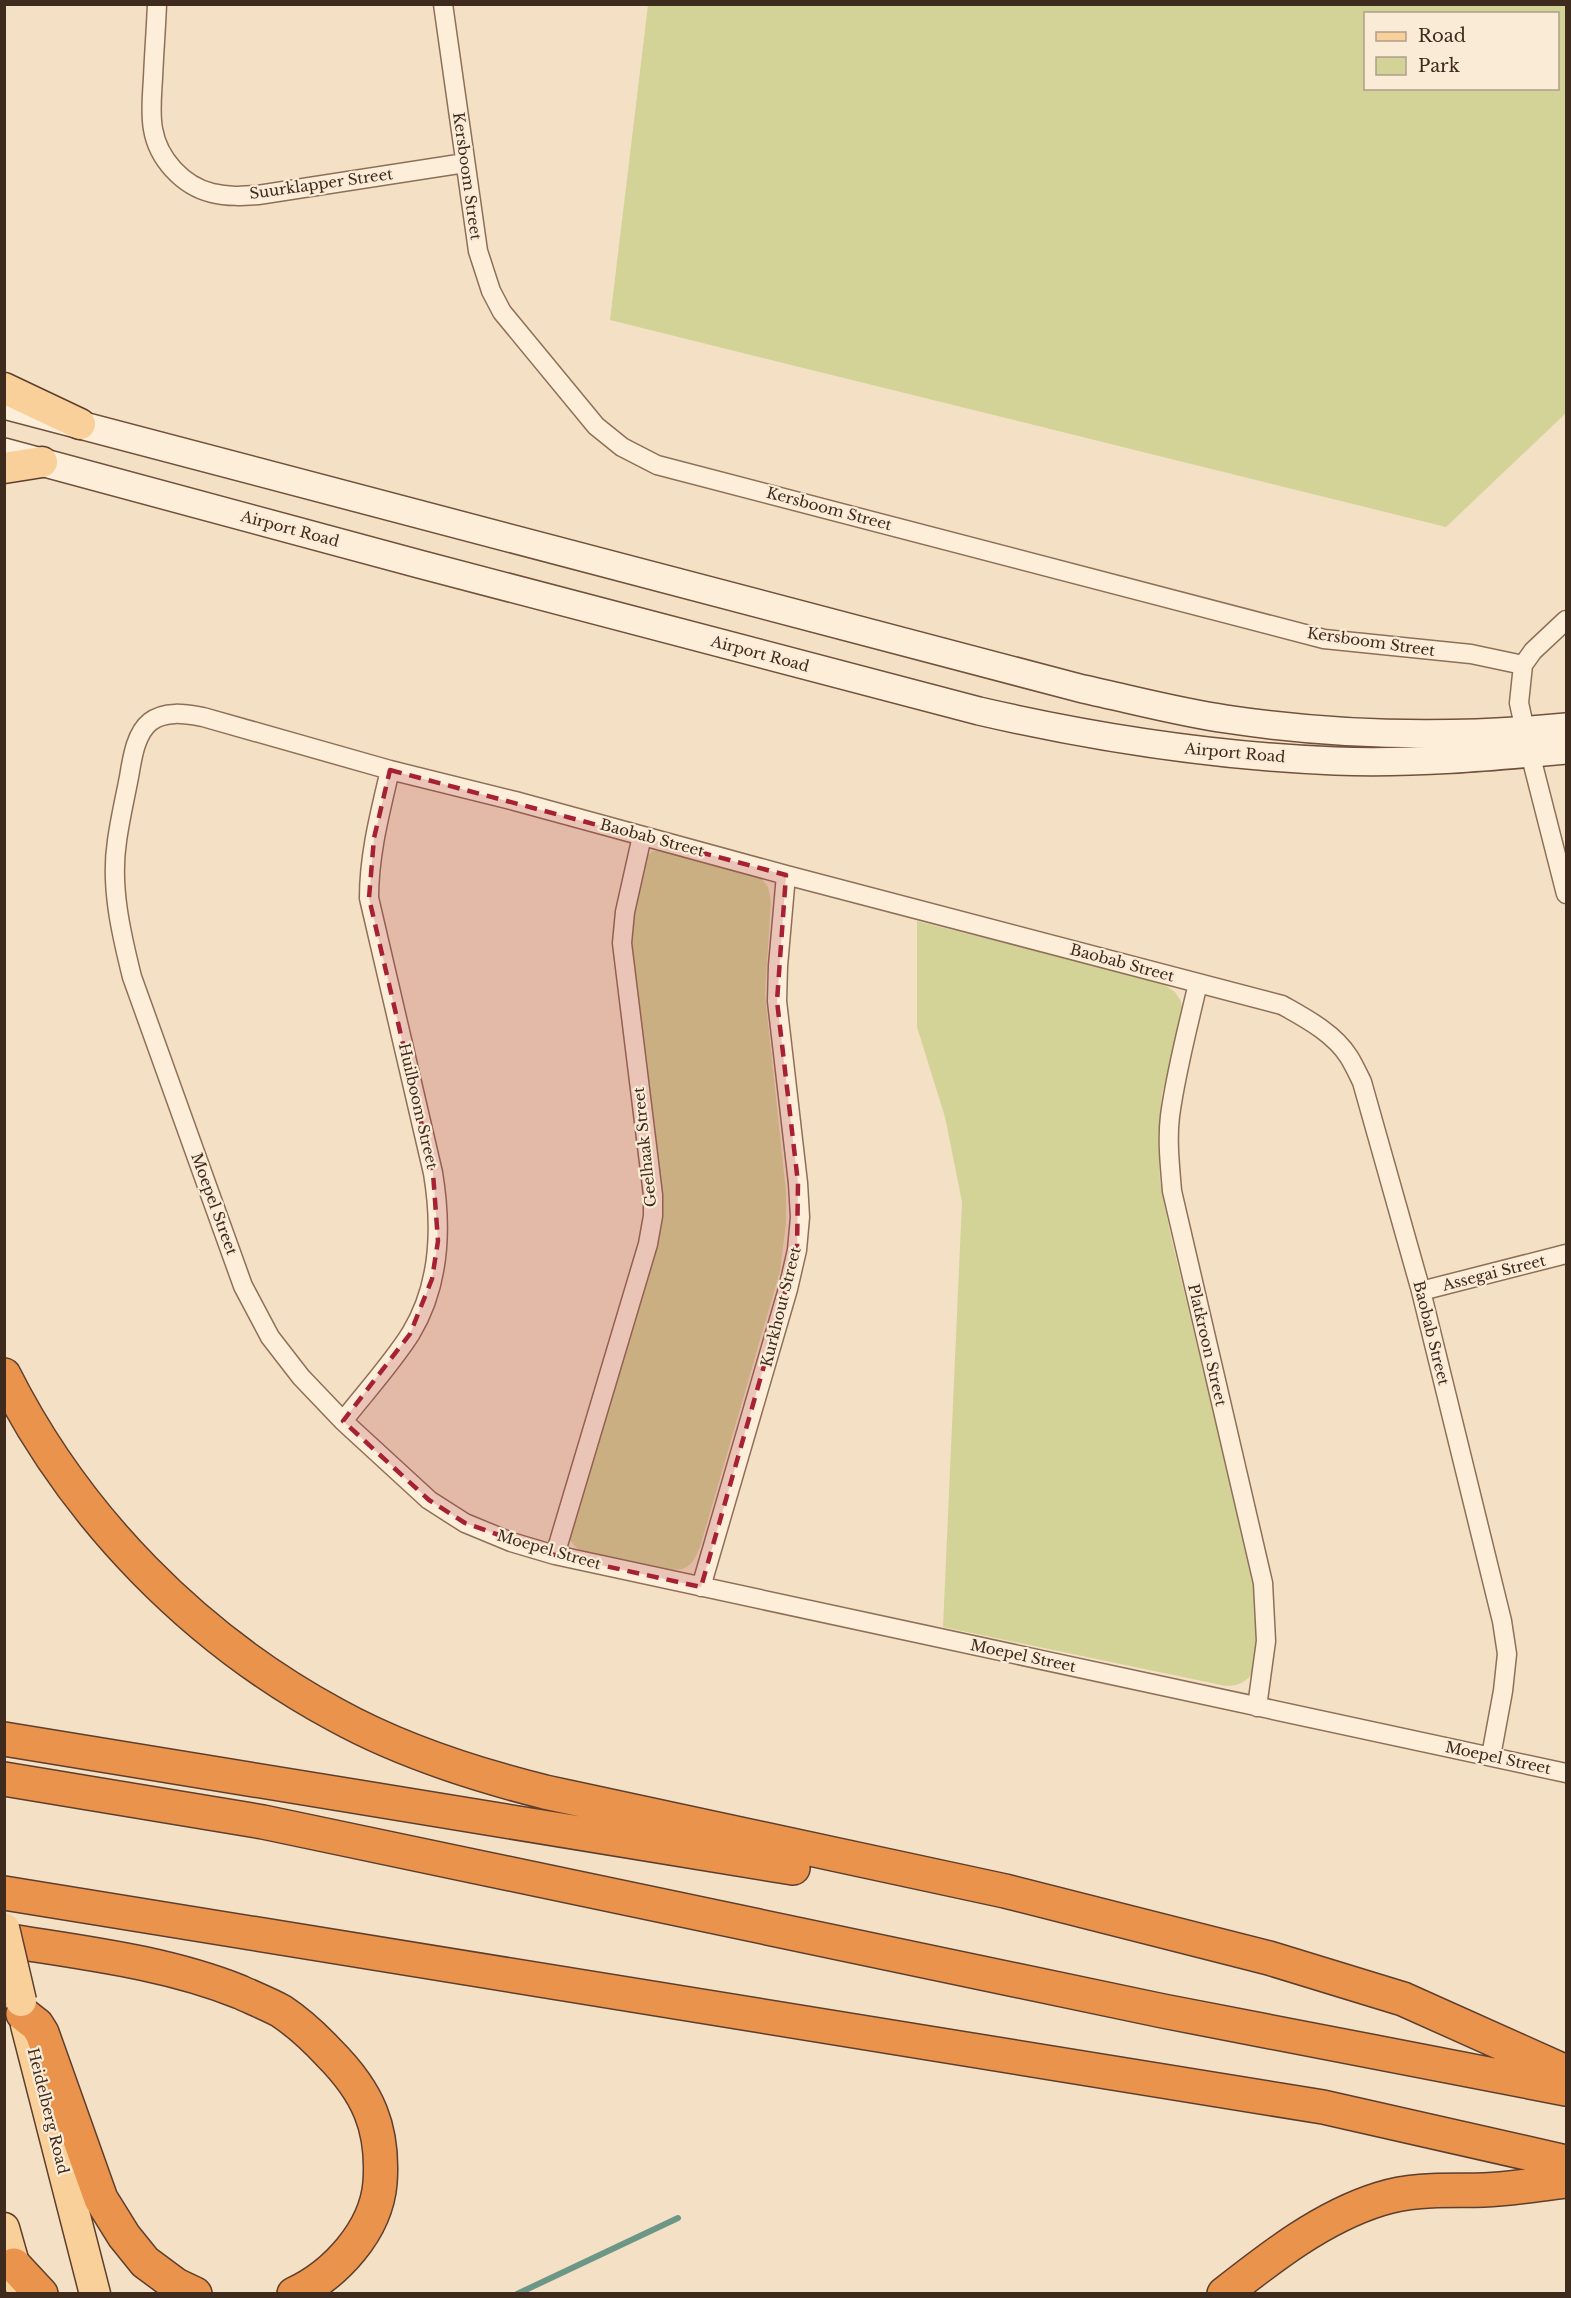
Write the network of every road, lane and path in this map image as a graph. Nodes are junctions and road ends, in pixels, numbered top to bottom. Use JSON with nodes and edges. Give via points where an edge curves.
{"nodes":[{"id":1,"x":157,"y":4,"type":"edge"},
{"id":2,"x":443,"y":4,"type":"edge"},
{"id":3,"x":465,"y":163,"type":"junction"},
{"id":4,"x":4,"y":388,"type":"edge"},
{"id":5,"x":4,"y":405,"type":"edge"},
{"id":6,"x":80,"y":424,"type":"junction"},
{"id":7,"x":4,"y":452,"type":"edge"},
{"id":8,"x":42,"y":462,"type":"junction"},
{"id":9,"x":4,"y":468,"type":"edge"},
{"id":10,"x":1566,"y":620,"type":"edge"},
{"id":11,"x":1523,"y":665,"type":"junction"},
{"id":12,"x":182,"y":713,"type":"joint"},
{"id":13,"x":1566,"y":727,"type":"edge"},
{"id":14,"x":1527,"y":742,"type":"junction"},
{"id":15,"x":1566,"y":750,"type":"edge"},
{"id":16,"x":390,"y":770,"type":"junction"},
{"id":17,"x":642,"y":836,"type":"junction"},
{"id":18,"x":786,"y":875,"type":"junction"},
{"id":19,"x":1566,"y":894,"type":"edge"},
{"id":20,"x":1198,"y":983,"type":"junction"},
{"id":21,"x":1566,"y":1254,"type":"edge"},
{"id":22,"x":1421,"y":1291,"type":"junction"},
{"id":23,"x":4,"y":1375,"type":"edge"},
{"id":24,"x":343,"y":1421,"type":"junction"},
{"id":25,"x":555,"y":1555,"type":"junction"},
{"id":26,"x":701,"y":1587,"type":"junction"},
{"id":27,"x":1257,"y":1707,"type":"junction"},
{"id":28,"x":4,"y":1739,"type":"edge"},
{"id":29,"x":1491,"y":1756,"type":"junction"},
{"id":30,"x":1566,"y":1773,"type":"edge"},
{"id":31,"x":4,"y":1779,"type":"edge"},
{"id":32,"x":4,"y":1893,"type":"edge"},
{"id":33,"x":4,"y":1928,"type":"edge"},
{"id":34,"x":4,"y":1940,"type":"edge"},
{"id":35,"x":1269,"y":1958,"type":"junction"},
{"id":36,"x":22,"y":2008,"type":"junction"},
{"id":37,"x":1566,"y":2072,"type":"edge"},
{"id":38,"x":1566,"y":2089,"type":"edge"},
{"id":39,"x":1566,"y":2163,"type":"edge"},
{"id":40,"x":1566,"y":2181,"type":"edge"},
{"id":41,"x":4,"y":2229,"type":"edge"},
{"id":42,"x":19,"y":2279,"type":"edge"},
{"id":43,"x":41,"y":2294,"type":"edge"},
{"id":44,"x":95,"y":2294,"type":"edge"},
{"id":45,"x":195,"y":2294,"type":"edge"},
{"id":46,"x":294,"y":2294,"type":"edge"},
{"id":47,"x":1224,"y":2294,"type":"edge"}],
"edges":[{"from":1,"to":3,"type":"street","name":"Suurklapper Street","via":[[153,129],[167,162],[193,186],[229,196],[258,195]]},
{"from":2,"to":3,"type":"street","name":"Kersboom Street"},
{"from":3,"to":11,"type":"street","name":"Kersboom Street","via":[[478,251],[502,312],[596,426],[622,447],[657,465],[1324,639],[1471,654]]},
{"from":4,"to":6,"type":"main road"},
{"from":5,"to":6,"type":"main road","name":"Airport Road"},
{"from":6,"to":14,"type":"main road","name":"Airport Road","via":[[1072,686],[1224,719],[1328,731]]},
{"from":7,"to":8,"type":"main road","name":"Airport Road"},
{"from":8,"to":9,"type":"main road"},
{"from":8,"to":14,"type":"main road","name":"Airport Road","via":[[1060,730],[1203,751],[1336,761],[1434,760]]},
{"from":10,"to":11,"type":"street"},
{"from":11,"to":14,"type":"street","via":[[1519,703]]},
{"from":12,"to":16,"type":"street","name":"Baobab Street"},
{"from":12,"to":24,"type":"street","name":"Moepel Street","via":[[150,722],[140,734],[134,754],[116,842],[120,927],[132,977],[243,1286],[270,1337]]},
{"from":13,"to":14,"type":"main road"},
{"from":14,"to":15,"type":"main road"},
{"from":14,"to":19,"type":"street"},
{"from":16,"to":17,"type":"street","name":"Baobab Street"},
{"from":16,"to":24,"type":"street","name":"Huilboom Street","via":[[374,838],[369,898],[434,1173],[439,1205],[438,1241],[432,1279],[410,1334]]},
{"from":17,"to":18,"type":"street","name":"Baobab Street"},
{"from":17,"to":25,"type":"street","name":"Geelhaak Street","via":[[622,943],[653,1216]]},
{"from":18,"to":20,"type":"street","name":"Baobab Street"},
{"from":18,"to":26,"type":"street","name":"Kurkhout Street","via":[[777,1001],[800,1217],[788,1290]]},
{"from":20,"to":22,"type":"street","name":"Baobab Street","via":[[1281,1005],[1331,1037],[1348,1056],[1362,1082]]},
{"from":20,"to":27,"type":"street","name":"Platkroon Street","via":[[1177,1075],[1169,1155],[1172,1191],[1263,1584],[1266,1641]]},
{"from":21,"to":22,"type":"street","name":"Assegai Street"},
{"from":22,"to":29,"type":"street","name":"Baobab Street","via":[[1507,1654]]},
{"from":23,"to":35,"type":"highway","via":[[73,1487],[119,1544],[168,1594],[219,1638],[274,1676],[336,1715],[400,1745],[481,1776],[544,1792],[1005,1891]]},
{"from":24,"to":25,"type":"street","name":"Moepel Street","via":[[429,1500],[511,1542]]},
{"from":25,"to":26,"type":"street","name":"Moepel Street"},
{"from":26,"to":27,"type":"street","name":"Moepel Street"},
{"from":27,"to":29,"type":"street","name":"Moepel Street"},
{"from":28,"to":35,"type":"highway","via":[[1000,1903]]},
{"from":29,"to":30,"type":"street","name":"Moepel Street"},
{"from":31,"to":38,"type":"highway","via":[[262,1822],[1163,2011]]},
{"from":32,"to":39,"type":"highway","via":[[1323,2107]]},
{"from":33,"to":36,"type":"main road","name":"Heidelberg Road","bridge":true},
{"from":34,"to":46,"type":"highway","via":[[162,1967],[223,1986],[281,2011],[321,2044],[354,2080],[365,2096],[377,2128],[381,2170],[375,2205],[351,2249],[314,2283]]},
{"from":35,"to":37,"type":"highway","via":[[1403,1999]]},
{"from":36,"to":44,"type":"main road","name":"Heidelberg Road"},
{"from":36,"to":45,"type":"highway","via":[[42,2033],[101,2199],[112,2218],[146,2262]]},
{"from":40,"to":47,"type":"highway","via":[[1486,2190],[1431,2190],[1380,2199],[1319,2227],[1274,2255]]},
{"from":41,"to":42,"type":"main road"},
{"from":42,"to":43,"type":"highway"}]}
